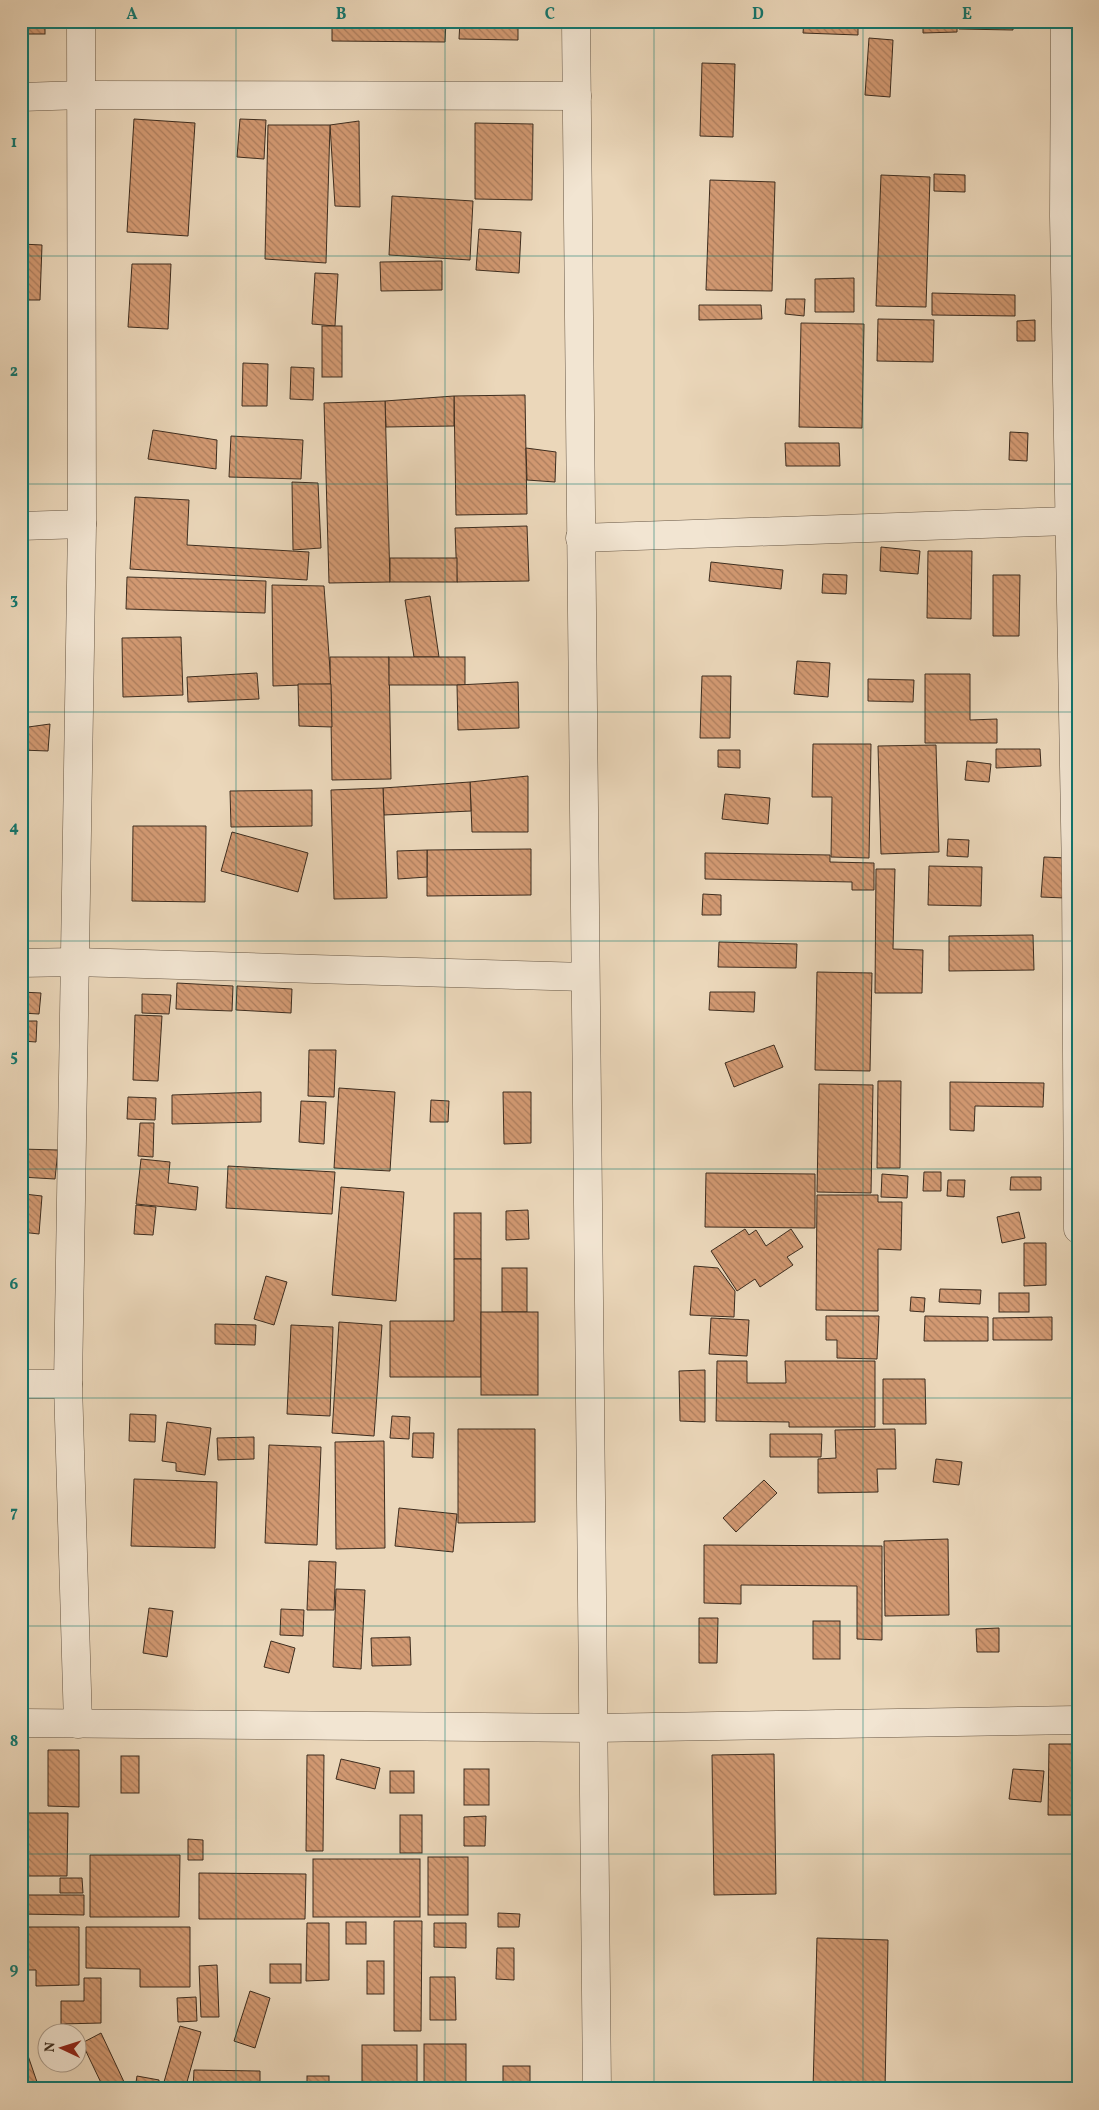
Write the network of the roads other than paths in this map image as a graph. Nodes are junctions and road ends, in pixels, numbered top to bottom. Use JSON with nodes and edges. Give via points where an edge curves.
{"nodes":[{"id":1,"x":81,"y":21,"type":"edge"},
{"id":2,"x":576,"y":21,"type":"edge"},
{"id":3,"x":1065,"y":21,"type":"edge"},
{"id":4,"x":82,"y":95,"type":"junction"},
{"id":5,"x":577,"y":96,"type":"junction"},
{"id":6,"x":21,"y":97,"type":"edge"},
{"id":7,"x":1071,"y":216,"type":"edge"},
{"id":8,"x":1069,"y":521,"type":"junction"},
{"id":9,"x":82,"y":524,"type":"junction"},
{"id":10,"x":21,"y":526,"type":"edge"},
{"id":11,"x":580,"y":538,"type":"junction"},
{"id":12,"x":1077,"y":876,"type":"edge"},
{"id":13,"x":75,"y":962,"type":"junction"},
{"id":14,"x":21,"y":963,"type":"edge"},
{"id":15,"x":585,"y":977,"type":"junction"},
{"id":16,"x":1078,"y":1229,"type":"edge"},
{"id":17,"x":21,"y":1384,"type":"edge"},
{"id":18,"x":68,"y":1384,"type":"junction"},
{"id":19,"x":1078,"y":1720,"type":"edge"},
{"id":20,"x":21,"y":1724,"type":"edge"},
{"id":21,"x":78,"y":1724,"type":"junction"},
{"id":22,"x":593,"y":1728,"type":"junction"},
{"id":23,"x":597,"y":2089,"type":"edge"}],
"edges":[{"from":1,"to":4,"type":"street"},
{"from":2,"to":5,"type":"street"},
{"from":3,"to":7,"type":"street"},
{"from":4,"to":5,"type":"street"},
{"from":4,"to":6,"type":"street"},
{"from":4,"to":9,"type":"street"},
{"from":5,"to":11,"type":"street"},
{"from":7,"to":8,"type":"street"},
{"from":8,"to":11,"type":"street"},
{"from":8,"to":12,"type":"street"},
{"from":9,"to":10,"type":"street"},
{"from":9,"to":13,"type":"street"},
{"from":11,"to":15,"type":"street"},
{"from":12,"to":16,"type":"street"},
{"from":13,"to":14,"type":"street"},
{"from":13,"to":15,"type":"street"},
{"from":13,"to":18,"type":"street"},
{"from":15,"to":22,"type":"street"},
{"from":17,"to":18,"type":"street"},
{"from":18,"to":21,"type":"street"},
{"from":19,"to":22,"type":"street"},
{"from":20,"to":21,"type":"street"},
{"from":21,"to":22,"type":"street"},
{"from":22,"to":23,"type":"street"}]}
